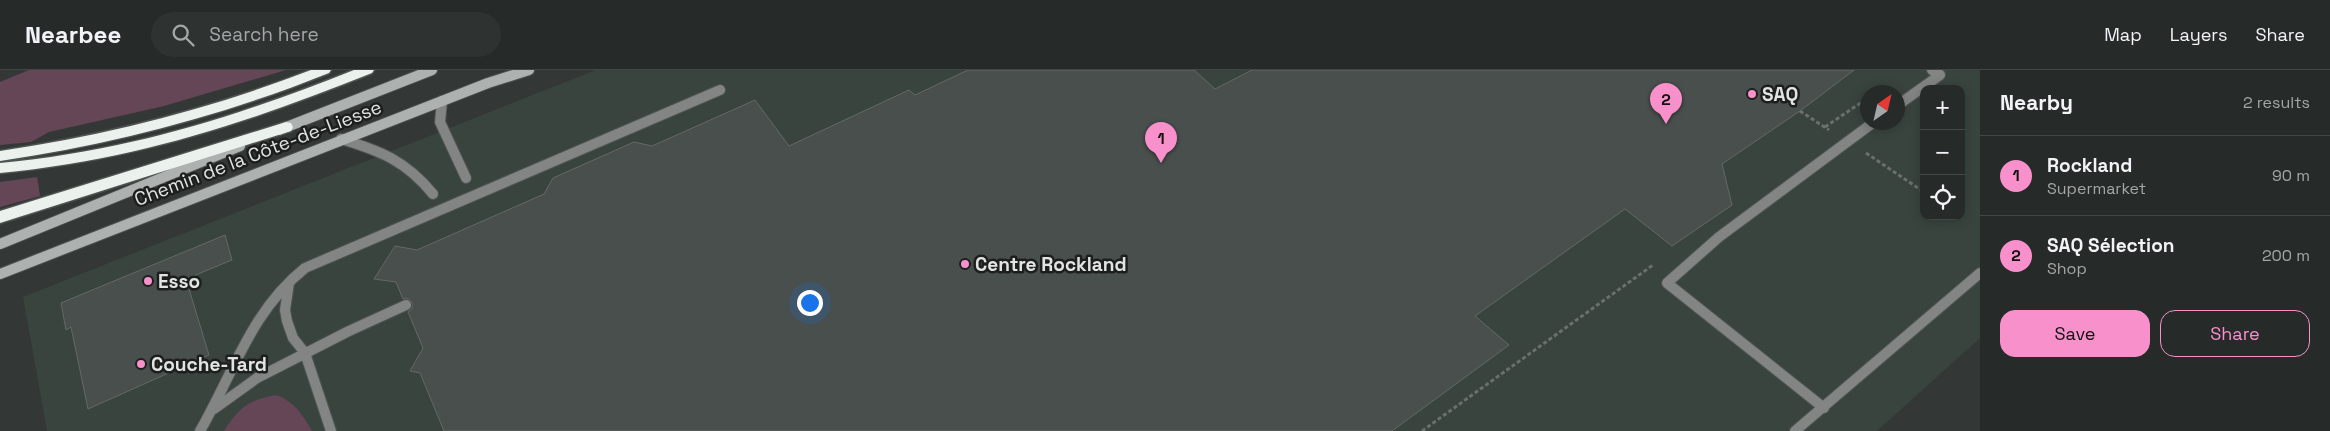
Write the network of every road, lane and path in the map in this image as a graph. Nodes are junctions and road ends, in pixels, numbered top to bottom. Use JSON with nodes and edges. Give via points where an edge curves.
{"nodes":[{"id":1,"x":324,"y":70,"type":"edge"},
{"id":2,"x":368,"y":70,"type":"edge"},
{"id":3,"x":432,"y":70,"type":"edge"},
{"id":4,"x":509,"y":70,"type":"edge"},
{"id":5,"x":529,"y":70,"type":"edge"},
{"id":6,"x":1932,"y":70,"type":"edge"},
{"id":7,"x":488,"y":83,"type":"junction"},
{"id":8,"x":720,"y":90,"type":"dead end"},
{"id":9,"x":1905,"y":100,"type":"edge"},
{"id":10,"x":442,"y":101,"type":"junction"},
{"id":11,"x":1860,"y":103,"type":"edge"},
{"id":12,"x":286,"y":127,"type":"junction"},
{"id":13,"x":1825,"y":127,"type":"dead end"},
{"id":14,"x":1863,"y":130,"type":"edge"},
{"id":15,"x":341,"y":140,"type":"junction"},
{"id":16,"x":0,"y":156,"type":"edge"},
{"id":17,"x":0,"y":168,"type":"edge"},
{"id":18,"x":466,"y":178,"type":"dead end"},
{"id":19,"x":433,"y":194,"type":"dead end"},
{"id":20,"x":0,"y":217,"type":"edge"},
{"id":21,"x":0,"y":244,"type":"edge"},
{"id":22,"x":1657,"y":262,"type":"dead end"},
{"id":23,"x":1980,"y":273,"type":"edge"},
{"id":24,"x":0,"y":274,"type":"edge"},
{"id":25,"x":289,"y":282,"type":"junction"},
{"id":26,"x":406,"y":305,"type":"dead end"},
{"id":27,"x":305,"y":353,"type":"junction"},
{"id":28,"x":1824,"y":408,"type":"junction"},
{"id":29,"x":214,"y":409,"type":"junction"},
{"id":30,"x":200,"y":431,"type":"edge"},
{"id":31,"x":331,"y":431,"type":"edge"},
{"id":32,"x":1422,"y":431,"type":"edge"},
{"id":33,"x":1795,"y":431,"type":"edge"}],
"edges":[{"from":1,"to":16,"type":"highway","via":[[170,123],[103,140]]},
{"from":2,"to":17,"type":"highway","via":[[262,112],[170,140],[77,160]]},
{"from":3,"to":12,"type":"main road"},
{"from":4,"to":7,"type":"main road"},
{"from":5,"to":7,"type":"main road","name":"Chemin de la Côte-de-Liesse"},
{"from":6,"to":9,"type":"lane","via":[[1940,75]]},
{"from":7,"to":10,"type":"main road","name":"Chemin de la Côte-de-Liesse"},
{"from":8,"to":25,"type":"lane","via":[[316,262]]},
{"from":10,"to":15,"type":"main road","name":"Chemin de la Côte-de-Liesse"},
{"from":10,"to":18,"type":"lane","via":[[440,122]]},
{"from":11,"to":13,"type":"path"},
{"from":12,"to":20,"type":"highway"},
{"from":12,"to":21,"type":"main road"},
{"from":14,"to":28,"type":"lane","via":[[1719,237],[1667,283]]},
{"from":15,"to":19,"type":"lane","via":[[396,158]]},
{"from":15,"to":24,"type":"main road","name":"Chemin de la Côte-de-Liesse"},
{"from":22,"to":32,"type":"path"},
{"from":23,"to":28,"type":"lane"},
{"from":25,"to":27,"type":"lane","via":[[285,310],[287,320],[292,338]]},
{"from":25,"to":29,"type":"lane","via":[[265,309],[233,364]]},
{"from":26,"to":27,"type":"lane"},
{"from":27,"to":29,"type":"lane","via":[[257,378]]},
{"from":27,"to":31,"type":"lane"},
{"from":28,"to":33,"type":"lane"},
{"from":29,"to":30,"type":"lane"}]}
